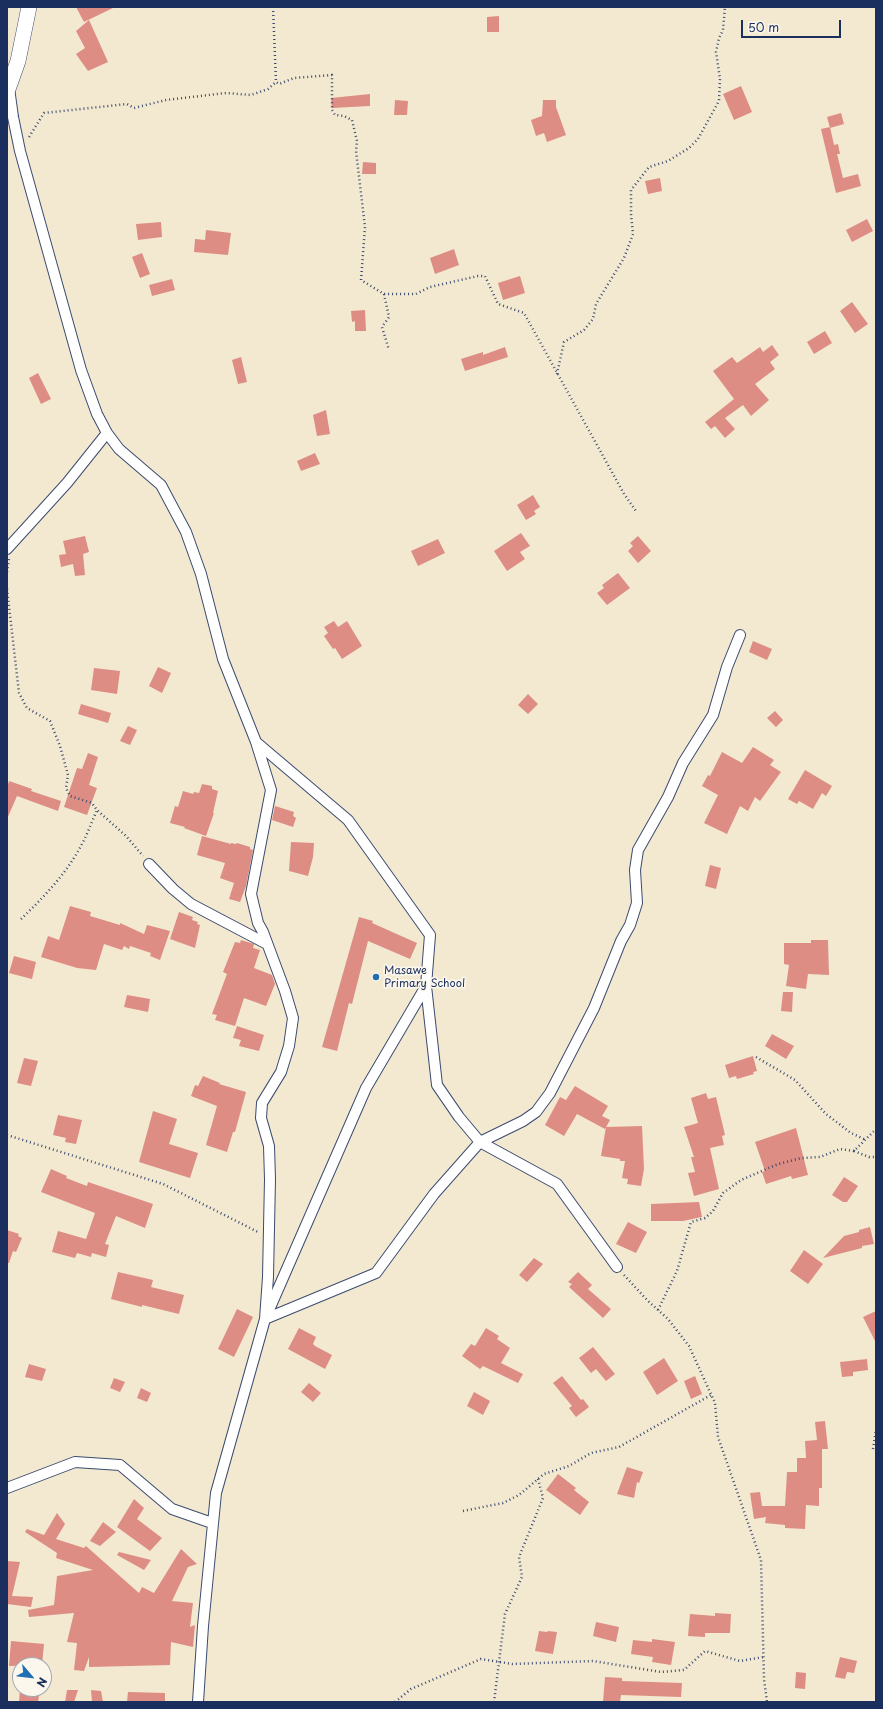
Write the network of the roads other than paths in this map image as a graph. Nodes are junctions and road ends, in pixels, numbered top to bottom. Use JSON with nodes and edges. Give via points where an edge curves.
{"nodes":[{"id":1,"x":29,"y":7,"type":"edge"},
{"id":2,"x":8,"y":90,"type":"edge"},
{"id":3,"x":107,"y":433,"type":"junction"},
{"id":4,"x":7,"y":549,"type":"edge"},
{"id":5,"x":740,"y":635,"type":"dead end"},
{"id":6,"x":256,"y":742,"type":"junction"},
{"id":7,"x":149,"y":864,"type":"road end"},
{"id":8,"x":267,"y":944,"type":"junction"},
{"id":9,"x":426,"y":986,"type":"junction"},
{"id":10,"x":480,"y":1142,"type":"junction"},
{"id":11,"x":617,"y":1267,"type":"road end"},
{"id":12,"x":264,"y":1319,"type":"junction"},
{"id":13,"x":7,"y":1488,"type":"edge"},
{"id":14,"x":212,"y":1523,"type":"junction"},
{"id":15,"x":198,"y":1702,"type":"edge"}],
"edges":[{"from":1,"to":2,"type":"street","via":[[18,61]]},
{"from":2,"to":3,"type":"street","via":[[20,151],[81,370]]},
{"from":3,"to":4,"type":"street"},
{"from":3,"to":6,"type":"street","via":[[119,449],[161,485],[186,532],[202,574],[223,659]]},
{"from":5,"to":10,"type":"street","via":[[727,667],[713,715],[684,763],[638,850],[635,870],[637,903],[594,1008],[550,1093],[536,1112]]},
{"from":6,"to":8,"type":"street","via":[[271,790],[251,894],[258,923]]},
{"from":6,"to":9,"type":"street","via":[[348,820],[430,935]]},
{"from":7,"to":8,"type":"street","via":[[191,904]]},
{"from":8,"to":12,"type":"street","via":[[293,1018],[289,1046],[281,1072],[262,1103],[261,1118],[269,1146],[268,1278]]},
{"from":9,"to":10,"type":"street","via":[[437,1085]]},
{"from":9,"to":12,"type":"street","via":[[366,1088]]},
{"from":10,"to":11,"type":"street","via":[[557,1184]]},
{"from":10,"to":12,"type":"street","via":[[434,1194],[376,1273]]},
{"from":12,"to":14,"type":"street","via":[[216,1493]]},
{"from":13,"to":14,"type":"street","via":[[75,1462],[120,1465],[172,1509]]},
{"from":14,"to":15,"type":"street"}]}
